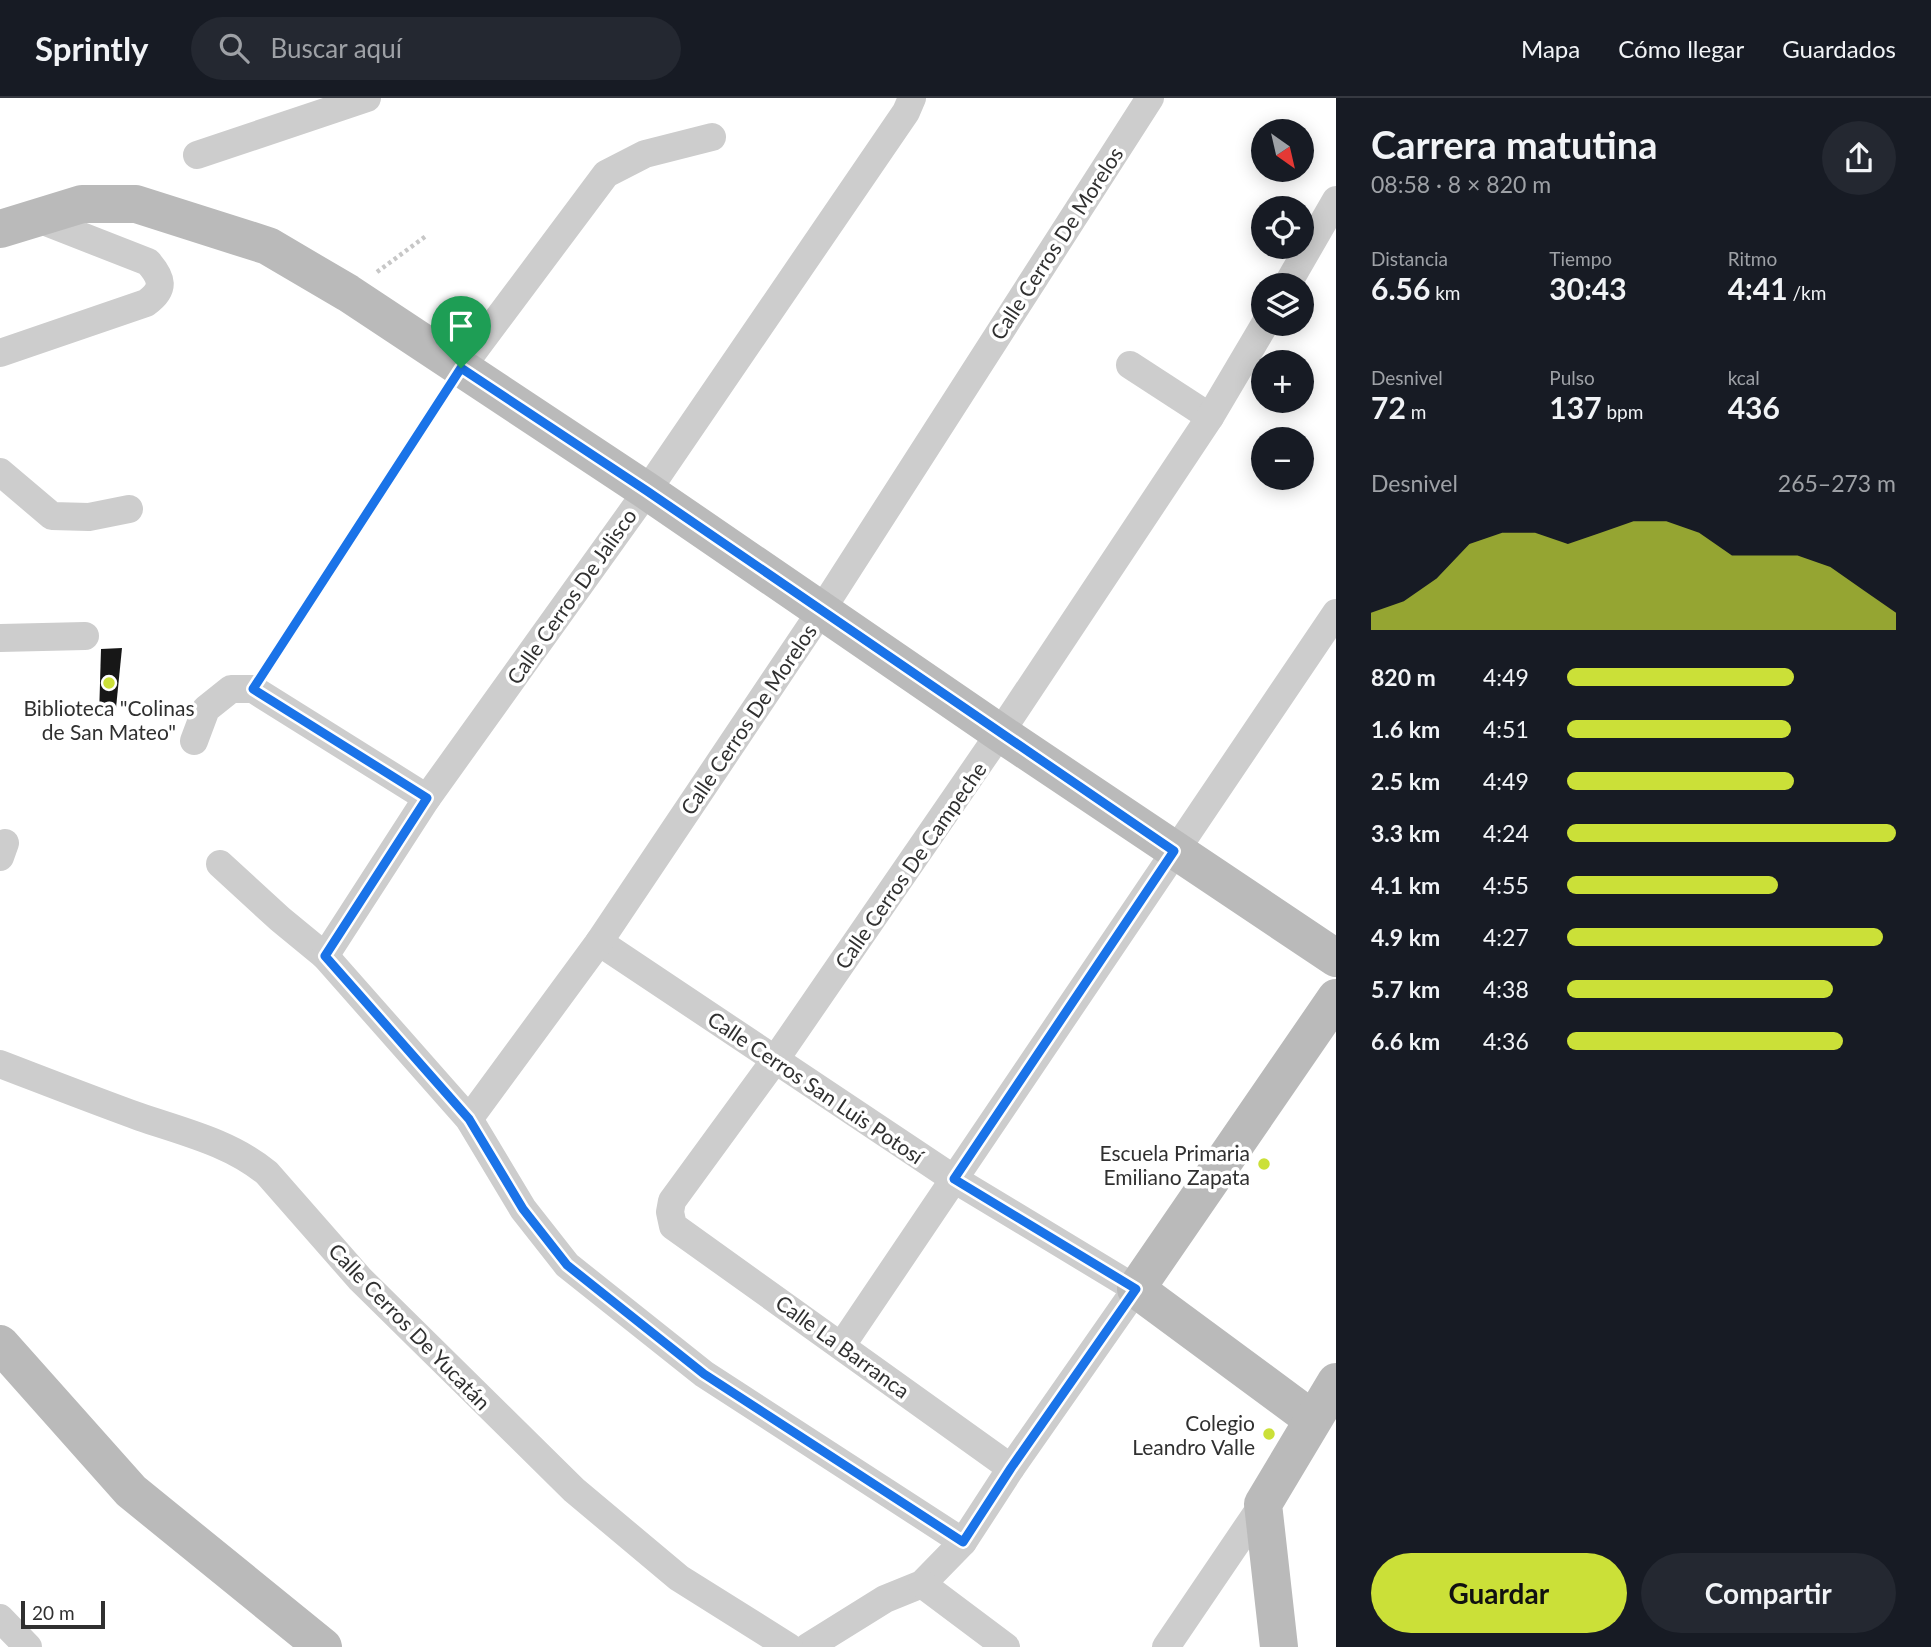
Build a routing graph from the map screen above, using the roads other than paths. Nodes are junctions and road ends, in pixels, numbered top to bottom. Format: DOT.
graph roads {
  1 [pos="367,98"];
  2 [pos="912,98"];
  3 [pos="1150,98"];
  4 [pos="712,137"];
  5 [pos="197,155"];
  6 [pos="1336,200"];
  7 [pos="17,223"];
  8 [pos="1294,273"];
  9 [pos="1258,336"];
  10 [pos="0,354"];
  11 [pos="1130,365"];
  12 [pos="461,368"];
  13 [pos="1210,418"];
  14 [pos="0,472"];
  15 [pos="647,491"];
  16 [pos="129,509"];
  17 [pos="821,611"];
  18 [pos="1336,613"];
  19 [pos="85,636"];
  20 [pos="0,638"];
  21 [pos="1000,733"];
  22 [pos="194,741"];
  23 [pos="427,798"];
  24 [pos="1174,851"];
  25 [pos="220,864"];
  26 [pos="599,942"];
  27 [pos="325,956"];
  28 [pos="1336,958"];
  29 [pos="1336,998"];
  30 [pos="775,1060"];
  31 [pos="0,1064"];
  32 [pos="469,1119"];
  33 [pos="954,1179"];
  34 [pos="673,1226"];
  35 [pos="1136,1289"];
  36 [pos="0,1344"];
  37 [pos="842,1345"];
  38 [pos="1336,1382"];
  39 [pos="1312,1419"];
  40 [pos="1011,1468"];
  41 [pos="1263,1504"];
  42 [pos="963,1542"];
  43 [pos="922,1584"];
  44 [pos="0,1618"];
  45 [pos="28,1647"];
  46 [pos="323,1647"];
  47 [pos="789,1647"];
  48 [pos="808,1647"];
  49 [pos="1006,1647"];
  50 [pos="1166,1647"];
  51 [pos="1279,1647"];
  1 -- 5 [label="street"];
  2 -- 15 [label="street, Calle Cerros De Jalisco"];
  3 -- 17 [label="street, Calle Cerros De Morelos"];
  4 -- 12 [label="street"];
  6 -- 8 [label="street"];
  7 -- 10 [label="street"];
  7 -- 12 [label="street"];
  9 -- 13 [label="street, Calle Cerros De Campeche"];
  11 -- 13 [label="street"];
  12 -- 15 [label="street"];
  13 -- 21 [label="street, Calle Cerros De Campeche"];
  14 -- 16 [label="street"];
  15 -- 17 [label="street"];
  15 -- 23 [label="street, Calle Cerros De Jalisco"];
  17 -- 21 [label="street"];
  17 -- 26 [label="street, Calle Cerros De Morelos"];
  18 -- 24 [label="street"];
  19 -- 20 [label="street"];
  21 -- 24 [label="street"];
  21 -- 30 [label="street, Calle Cerros De Campeche"];
  22 -- 23 [label="street"];
  23 -- 27 [label="street, Calle Cerros De Jalisco"];
  24 -- 28 [label="street"];
  24 -- 33 [label="street"];
  25 -- 27 [label="street"];
  26 -- 30 [label="street, Calle Cerros San Luis Potosí"];
  26 -- 32 [label="street, Calle Cerros De Morelos"];
  27 -- 32 [label="street"];
  29 -- 35 [label="street"];
  30 -- 33 [label="street, Calle Cerros San Luis Potosí"];
  30 -- 34 [label="street, Calle Cerros De Campeche"];
  31 -- 47 [label="street, Calle Cerros De Yucatán"];
  32 -- 42 [label="street"];
  33 -- 35 [label="street, Calle Cerros San Luis Potosí"];
  33 -- 37 [label="street"];
  34 -- 37 [label="street, Calle La Barranca"];
  35 -- 39 [label="street, Calle Cerros San Luis Potosí"];
  35 -- 40 [label="street"];
  36 -- 46 [label="street"];
  37 -- 40 [label="street, Calle La Barranca"];
  38 -- 39 [label="street"];
  39 -- 41 [label="street"];
  40 -- 42 [label="street"];
  41 -- 50 [label="street"];
  41 -- 51 [label="street"];
  42 -- 43 [label="street"];
  43 -- 48 [label="street"];
  43 -- 49 [label="street"];
  44 -- 45 [label="street"];
}
